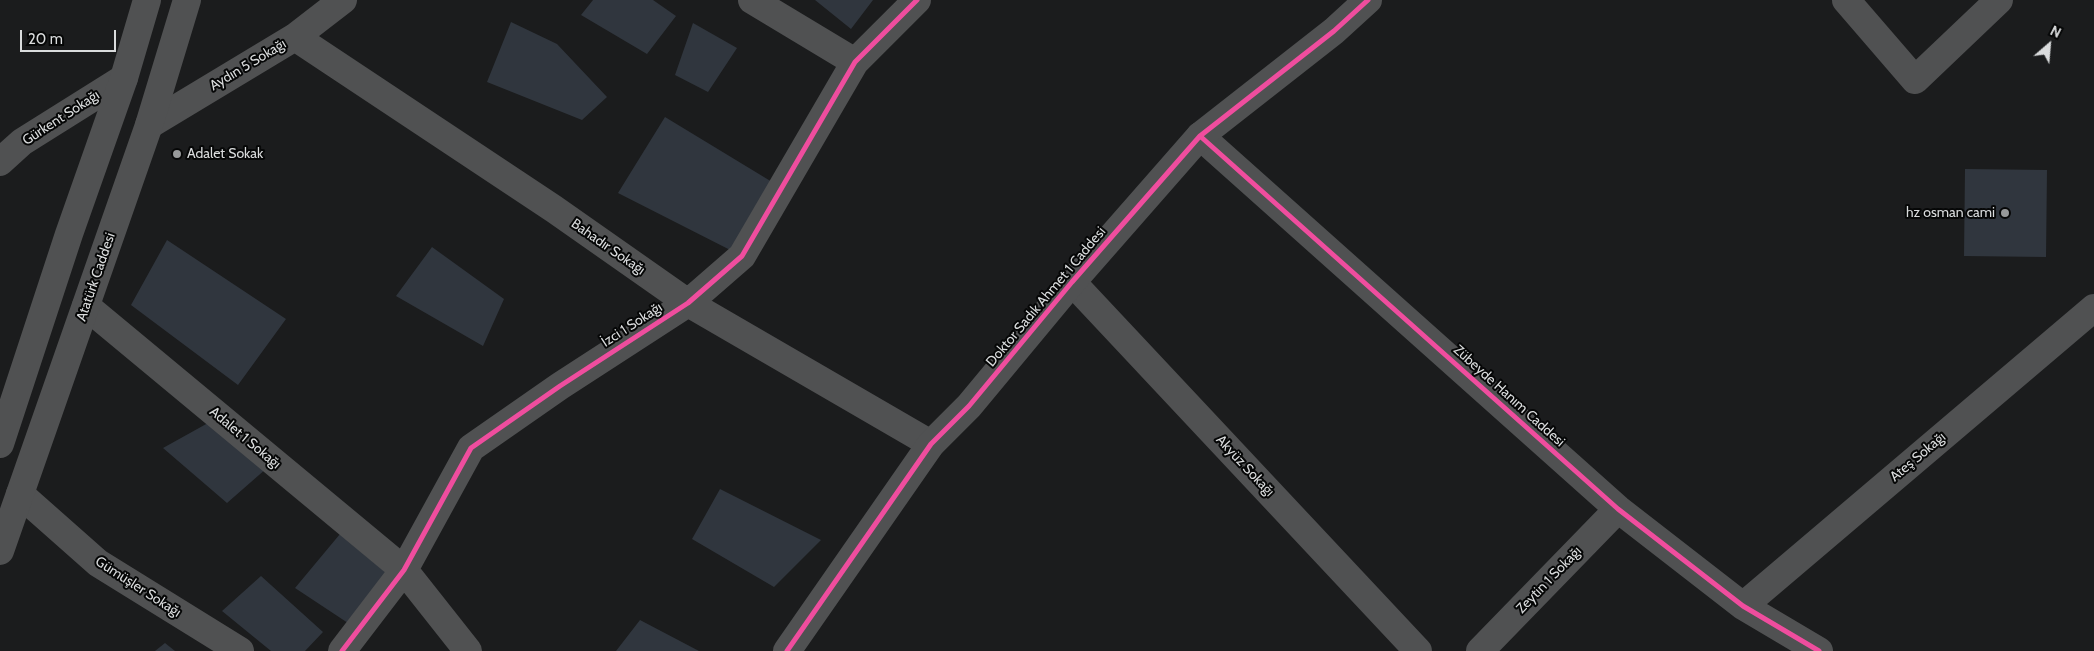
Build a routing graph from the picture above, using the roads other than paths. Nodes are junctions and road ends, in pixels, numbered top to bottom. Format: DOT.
graph roads {
  1 [pos="148,0"];
  2 [pos="187,0"];
  3 [pos="343,0"];
  4 [pos="752,0"];
  5 [pos="917,0"];
  6 [pos="1368,0"];
  7 [pos="1846,0"];
  8 [pos="2000,0"];
  9 [pos="295,37"];
  10 [pos="854,62"];
  11 [pos="124,78"];
  12 [pos="149,125"];
  13 [pos="1200,136"];
  14 [pos="0,162"];
  15 [pos="1072,282"];
  16 [pos="688,302"];
  17 [pos="86,306"];
  18 [pos="2094,308"];
  19 [pos="0,444"];
  20 [pos="930,444"];
  21 [pos="20,494"];
  22 [pos="1618,509"];
  23 [pos="0,551"];
  24 [pos="404,570"];
  25 [pos="1743,606"];
  26 [pos="240,651"];
  27 [pos="342,651"];
  28 [pos="468,651"];
  29 [pos="787,651"];
  30 [pos="1418,651"];
  31 [pos="1480,651"];
  32 [pos="1818,651"];
  1 -- 11 [label="street"];
  2 -- 12 [label="street, Atatürk Caddesi"];
  3 -- 9 [label="street, Aydın 5 Sokağı"];
  4 -- 10 [label="street"];
  5 -- 10 [label="street, İzci 1 Sokağı"];
  6 -- 13 [label="street, Doktor Sadık Ahmet 1 Caddesi"];
  7 -- 8 [label="street"];
  9 -- 12 [label="street, Aydın 5 Sokağı"];
  9 -- 16 [label="street, Bahadır Sokağı"];
  10 -- 16 [label="street, İzci 1 Sokağı"];
  11 -- 14 [label="street, Gürkent Sokağı"];
  11 -- 19 [label="street"];
  12 -- 17 [label="street, Atatürk Caddesi"];
  13 -- 15 [label="street, Doktor Sadık Ahmet 1 Caddesi"];
  13 -- 22 [label="street, Zübeyde Hanım Caddesi"];
  15 -- 20 [label="street, Doktor Sadık Ahmet 1 Caddesi"];
  15 -- 30 [label="street, Akyüz Sokağı"];
  16 -- 20 [label="street, Bahadır Sokağı"];
  16 -- 24 [label="street, İzci 1 Sokağı"];
  17 -- 21 [label="street, Atatürk Caddesi"];
  17 -- 24 [label="street, Adalet 1 Sokağı"];
  18 -- 25 [label="street, Ateş Sokağı"];
  20 -- 29 [label="street, Doktor Sadık Ahmet 1 Caddesi"];
  21 -- 23 [label="street, Atatürk Caddesi"];
  21 -- 26 [label="street, Gümüşler Sokağı"];
  22 -- 25 [label="street, Zübeyde Hanım Caddesi"];
  22 -- 31 [label="street, Zeytin 1 Sokağı"];
  24 -- 27 [label="street, İzci 1 Sokağı"];
  24 -- 28 [label="street, Adalet 1 Sokağı"];
  25 -- 32 [label="street, Zübeyde Hanım Caddesi"];
}
